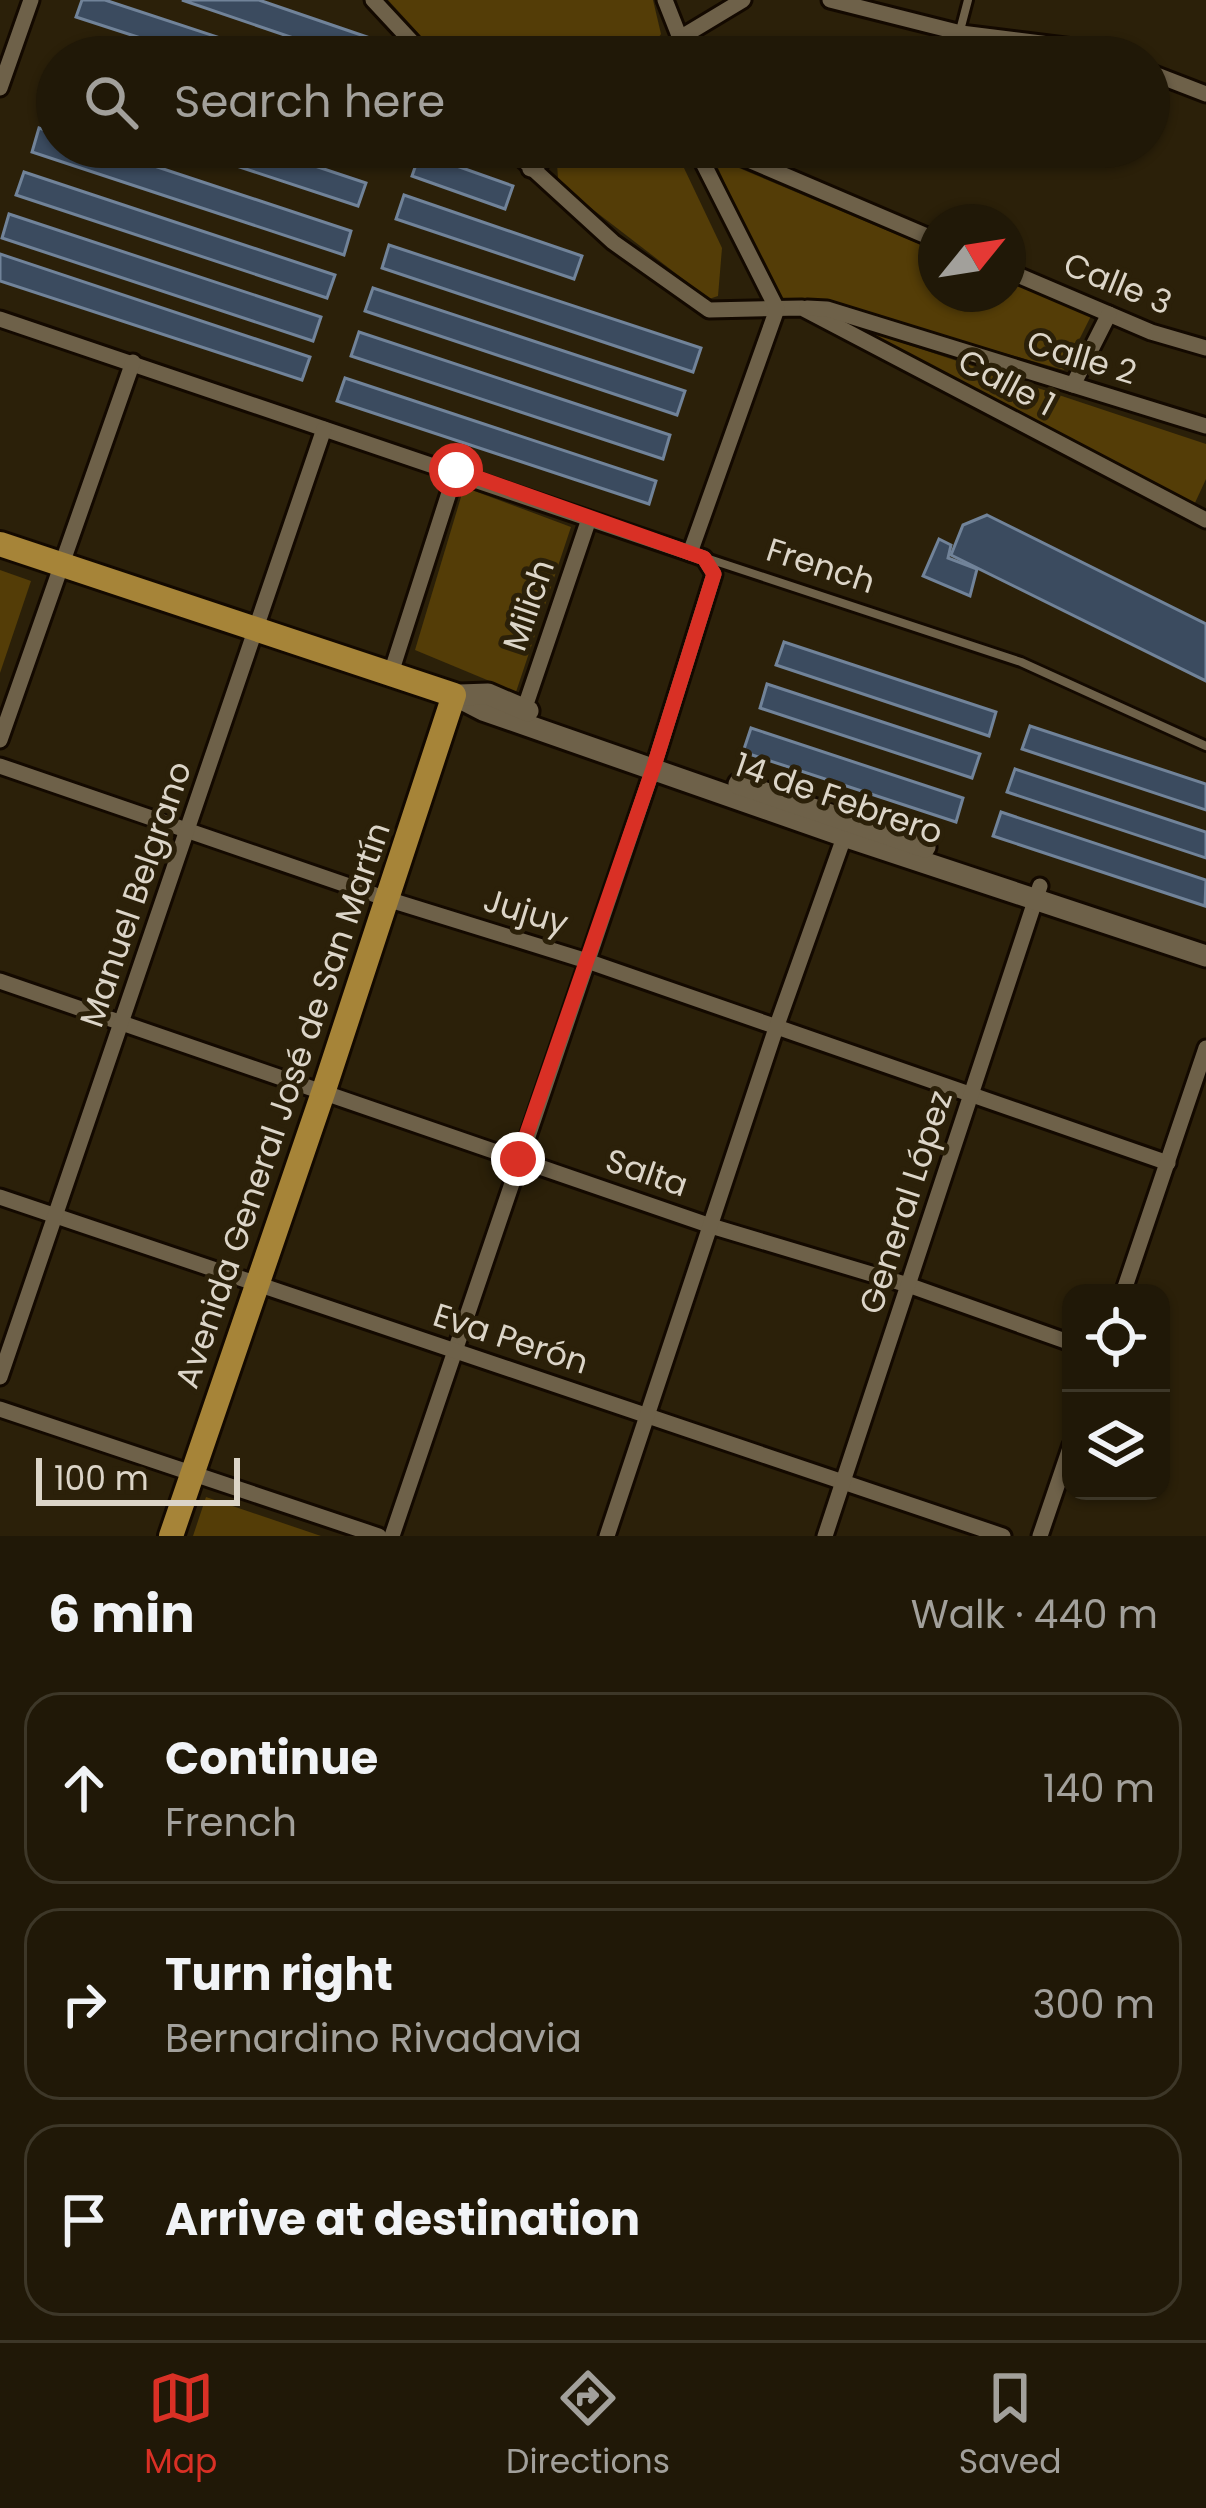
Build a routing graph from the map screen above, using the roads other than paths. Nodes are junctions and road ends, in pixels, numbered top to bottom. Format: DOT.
graph roads {
  1 [pos="31,0"];
  2 [pos="373,0"];
  3 [pos="664,0"];
  4 [pos="743,0"];
  5 [pos="830,0"];
  6 [pos="968,0"];
  7 [pos="961,33"];
  8 [pos="406,36"];
  9 [pos="679,36"];
  10 [pos="683,36"];
  11 [pos="960,36"];
  12 [pos="985,36"];
  13 [pos="1170,79"];
  14 [pos="0,88"];
  15 [pos="1206,90"];
  16 [pos="706,168"];
  17 [pos="767,168"];
  18 [pos="530,169"];
  19 [pos="918,232"];
  20 [pos="1026,279"];
  21 [pos="802,308"];
  22 [pos="777,309"];
  23 [pos="1109,314"];
  24 [pos="0,319"];
  25 [pos="1206,348"];
  26 [pos="133,362"];
  27 [pos="1073,385"];
  28 [pos="1206,426"];
  29 [pos="324,429"];
  30 [pos="456,470"];
  31 [pos="589,519"];
  32 [pos="1206,519"];
  33 [pos="0,544"];
  34 [pos="697,555"];
  35 [pos="62,565"];
  36 [pos="258,629"];
  37 [pos="391,673"];
  38 [pos="454,695"];
  39 [pos="524,710"];
  40 [pos="0,740"];
  41 [pos="1206,746"];
  42 [pos="655,763"];
  43 [pos="0,766"];
  44 [pos="189,828"];
  45 [pos="847,829"];
  46 [pos="1038,892"];
  47 [pos="387,899"];
  48 [pos="1206,943"];
  49 [pos="1206,956"];
  50 [pos="587,961"];
  51 [pos="0,981"];
  52 [pos="123,1024"];
  53 [pos="776,1028"];
  54 [pos="1206,1048"];
  55 [pos="324,1090"];
  56 [pos="972,1093"];
  57 [pos="518,1159"];
  58 [pos="1168,1163"];
  59 [pos="0,1197"];
  60 [pos="57,1217"];
  61 [pos="711,1226"];
  62 [pos="258,1284"];
  63 [pos="1126,1284"];
  64 [pos="908,1285"];
  65 [pos="1062,1340"];
  66 [pos="454,1352"];
  67 [pos="0,1377"];
  68 [pos="0,1409"];
  69 [pos="647,1414"];
  70 [pos="1062,1471"];
  71 [pos="191,1473"];
  72 [pos="844,1483"];
  73 [pos="171,1536"];
  74 [pos="379,1536"];
  75 [pos="392,1536"];
  76 [pos="607,1536"];
  77 [pos="826,1536"];
  78 [pos="1003,1536"];
  79 [pos="1040,1536"];
  1 -- 14 [label="street"];
  2 -- 8 [label="street"];
  3 -- 9 [label="street"];
  4 -- 10 [label="street"];
  5 -- 7 [label="street"];
  6 -- 7 [label="lane"];
  7 -- 11 [label="lane"];
  7 -- 12 [label="street"];
  13 -- 15 [label="street"];
  16 -- 22 [label="street"];
  17 -- 19 [label="street"];
  18 -- 22 [label="street"];
  20 -- 23 [label="street, Calle 3"];
  21 -- 22 [label="street"];
  21 -- 27 [label="street, Calle 2"];
  21 -- 32 [label="street, Calle 1"];
  22 -- 34 [label="street"];
  23 -- 25 [label="street, Calle 3"];
  23 -- 27 [label="street"];
  24 -- 26 [label="street, French"];
  26 -- 29 [label="street, French"];
  26 -- 35 [label="street"];
  27 -- 28 [label="street, Calle 2"];
  29 -- 30 [label="street, French"];
  29 -- 36 [label="street, Manuel Belgrano"];
  30 -- 31 [label="street, French"];
  30 -- 37 [label="street"];
  31 -- 34 [label="street, French"];
  31 -- 39 [label="street, Milich"];
  33 -- 35 [label="main road, 14 de Febrero"];
  34 -- 41 [label="lane, French"];
  34 -- 42 [label="street"];
  35 -- 36 [label="main road, 14 de Febrero"];
  35 -- 40 [label="street"];
  36 -- 37 [label="main road, 14 de Febrero"];
  36 -- 44 [label="street, Manuel Belgrano"];
  37 -- 38 [label="main road, 14 de Febrero"];
  38 -- 39 [label="main road, 14 de Febrero"];
  38 -- 42 [label="main road, 14 de Febrero"];
  38 -- 47 [label="main road, Avenida General José de San Martín"];
  39 -- 42 [label="main road, 14 de Febrero"];
  42 -- 45 [label="main road, 14 de Febrero"];
  42 -- 50 [label="street"];
  43 -- 44 [label="street, Jujuy"];
  44 -- 47 [label="street, Jujuy"];
  44 -- 52 [label="street, Manuel Belgrano"];
  45 -- 46 [label="main road, 14 de Febrero"];
  45 -- 53 [label="street"];
  46 -- 48 [label="main road, 14 de Febrero"];
  46 -- 49 [label="main road, 14 de Febrero"];
  46 -- 56 [label="street, General López"];
  47 -- 50 [label="street, Jujuy"];
  47 -- 55 [label="main road, Avenida General José de San Martín"];
  50 -- 53 [label="street, Jujuy"];
  50 -- 57 [label="street"];
  51 -- 52 [label="street, Salta"];
  52 -- 55 [label="street, Salta"];
  52 -- 60 [label="street, Manuel Belgrano"];
  53 -- 56 [label="street, Jujuy"];
  53 -- 61 [label="street"];
  54 -- 58 [label="street"];
  55 -- 57 [label="street, Salta"];
  55 -- 62 [label="main road, Avenida General José de San Martín"];
  56 -- 58 [label="street, Jujuy"];
  56 -- 64 [label="street, General López"];
  57 -- 61 [label="street, Salta"];
  57 -- 66 [label="street"];
  58 -- 63 [label="street"];
  59 -- 60 [label="street, Eva Perón"];
  60 -- 62 [label="street, Eva Perón"];
  60 -- 67 [label="street, Manuel Belgrano"];
  61 -- 64 [label="street, Salta"];
  61 -- 69 [label="street"];
  62 -- 66 [label="street, Eva Perón"];
  62 -- 71 [label="main road, Avenida General José de San Martín"];
  64 -- 65 [label="street, Salta"];
  64 -- 72 [label="street, General López"];
  66 -- 69 [label="street, Eva Perón"];
  66 -- 75 [label="street"];
  68 -- 71 [label="street"];
  69 -- 72 [label="street, Eva Perón"];
  69 -- 76 [label="street"];
  70 -- 79 [label="street"];
  71 -- 73 [label="main road, Avenida General José de San Martín"];
  71 -- 74 [label="street"];
  72 -- 77 [label="street, General López"];
  72 -- 78 [label="street, Eva Perón"];
}
